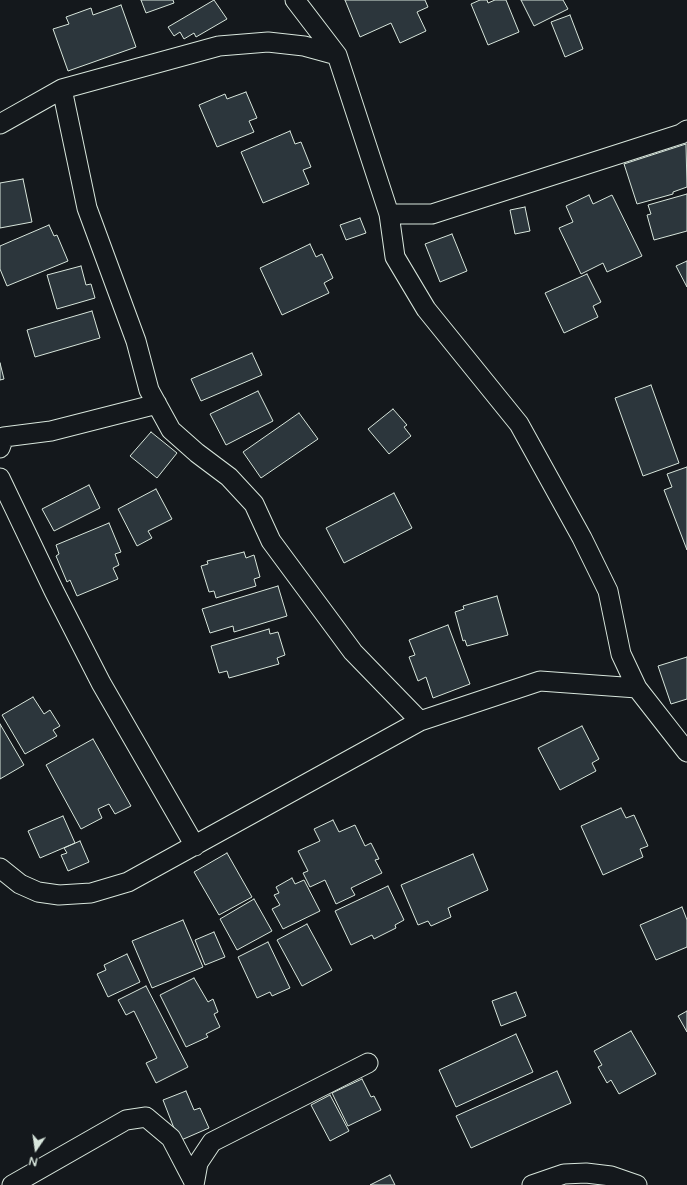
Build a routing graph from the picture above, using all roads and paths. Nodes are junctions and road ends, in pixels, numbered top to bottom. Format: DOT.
graph roads {
  1 [pos="295,0"];
  2 [pos="337,55"];
  3 [pos="62,89"];
  4 [pos="0,124"];
  5 [pos="687,130"];
  6 [pos="389,214"];
  7 [pos="157,404"];
  8 [pos="0,448"];
  9 [pos="0,478"];
  10 [pos="637,688"];
  11 [pos="420,721"];
  12 [pos="687,752"];
  13 [pos="195,846"];
  14 [pos="0,868"];
  15 [pos="368,1063"];
  16 [pos="194,1183"];
  17 [pos="12,1185"];
  18 [pos="532,1185"];
  19 [pos="637,1185"];
  1 -- 2 [label="street"];
  2 -- 3 [label="street"];
  2 -- 6 [label="street"];
  3 -- 4 [label="street"];
  3 -- 7 [label="street"];
  5 -- 6 [label="street"];
  6 -- 10 [label="street"];
  7 -- 8 [label="street"];
  7 -- 11 [label="street"];
  9 -- 13 [label="street"];
  10 -- 11 [label="street"];
  10 -- 12 [label="street"];
  11 -- 13 [label="street"];
  13 -- 14 [label="street"];
  15 -- 16 [label="street"];
  16 -- 17 [label="street"];
  18 -- 19 [label="street"];
}
